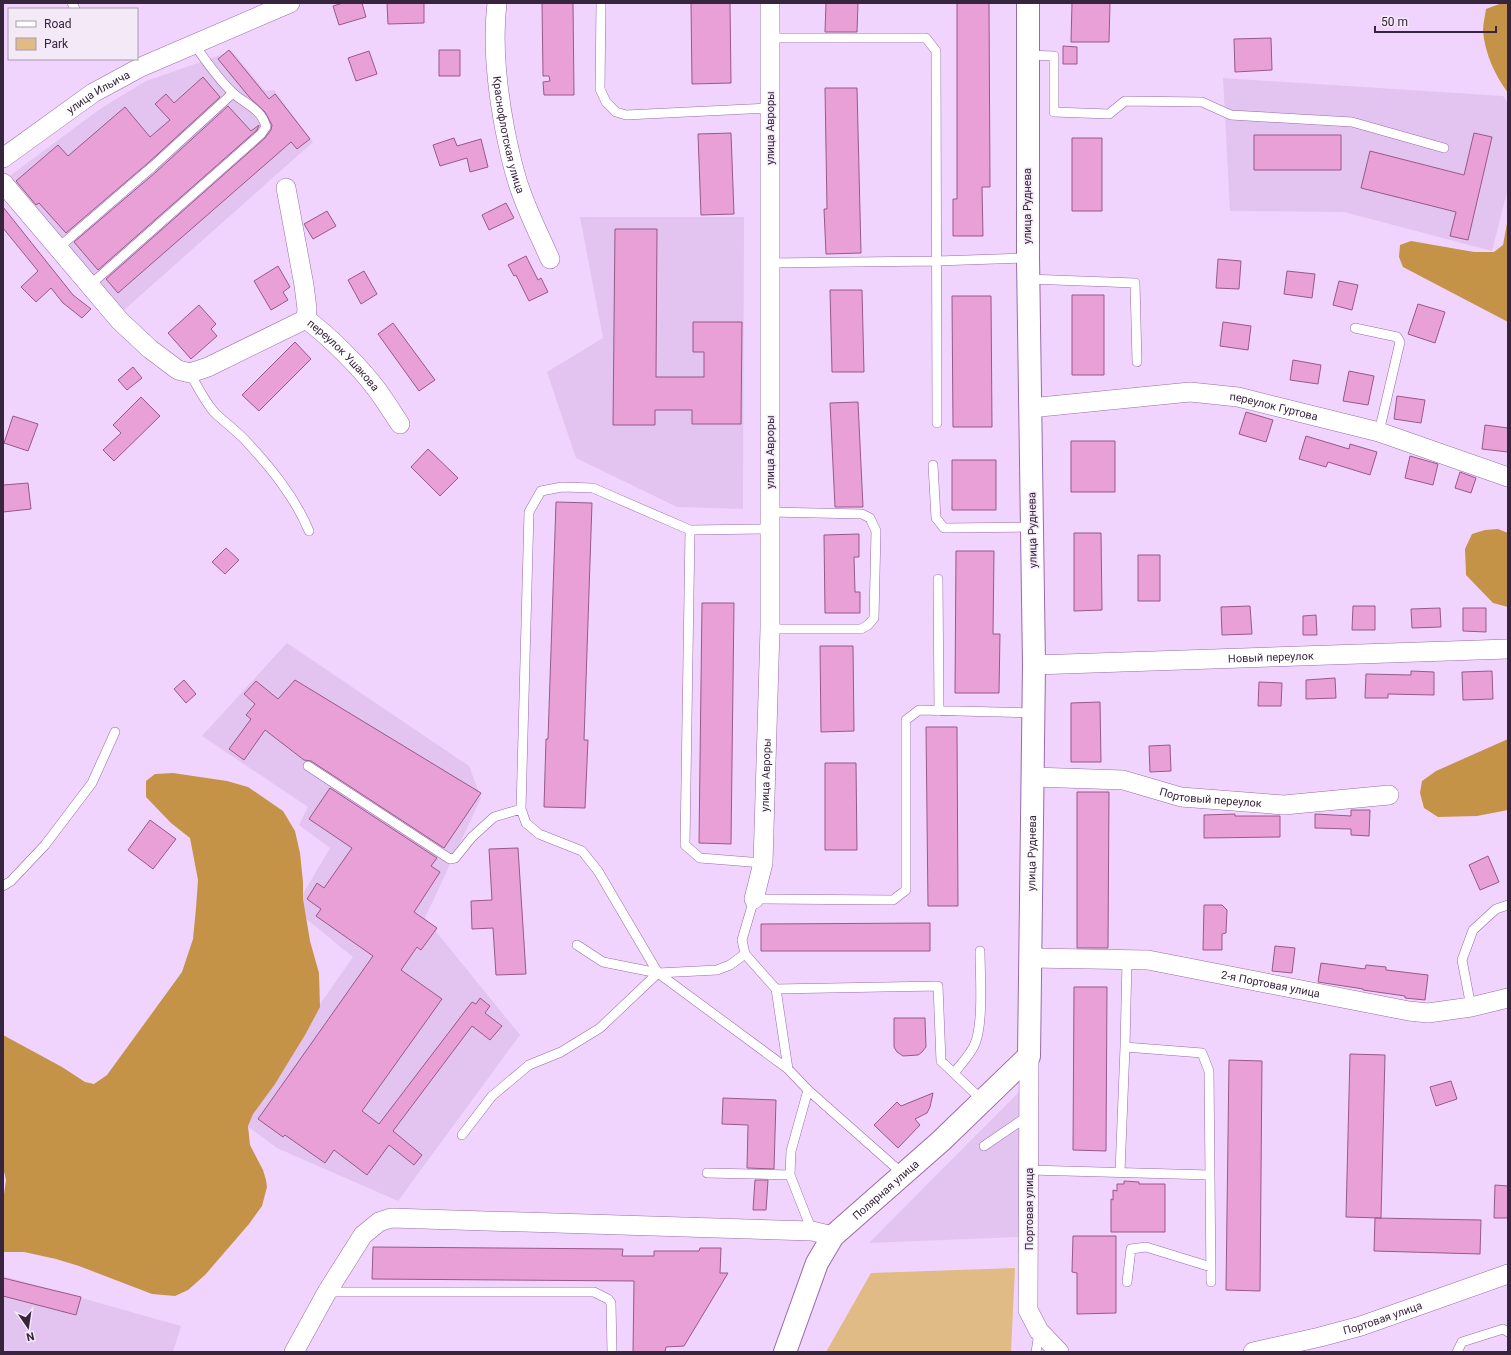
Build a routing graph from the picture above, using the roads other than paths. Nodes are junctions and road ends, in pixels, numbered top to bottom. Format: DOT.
graph roads {
  1 [pos="290,3"];
  2 [pos="497,3"];
  3 [pos="601,3"];
  4 [pos="770,3"];
  5 [pos="1028,3"];
  6 [pos="771,38"];
  7 [pos="194,44"];
  8 [pos="1027,55"];
  9 [pos="138,63"];
  10 [pos="234,93"];
  11 [pos="770,108"];
  12 [pos="1444,148"];
  13 [pos="3,158"];
  14 [pos="3,183"];
  15 [pos="286,188"];
  16 [pos="58,248"];
  17 [pos="550,259"];
  18 [pos="937,262"];
  19 [pos="770,263"];
  20 [pos="1028,269"];
  21 [pos="90,285"];
  22 [pos="306,319"];
  23 [pos="1355,328"];
  24 [pos="1136,362"];
  25 [pos="190,373"];
  26 [pos="1030,408"];
  27 [pos="937,423"];
  28 [pos="400,424"];
  29 [pos="1378,432"];
  30 [pos="933,465"];
  31 [pos="1508,477"];
  32 [pos="770,521"];
  33 [pos="1032,526"];
  34 [pos="690,530"];
  35 [pos="309,531"];
  36 [pos="938,579"];
  37 [pos="770,629"];
  38 [pos="1508,649"];
  39 [pos="1034,665"];
  40 [pos="940,711"];
  41 [pos="1033,713"];
  42 [pos="115,732"];
  43 [pos="308,766"];
  44 [pos="1032,777"];
  45 [pos="1389,795"];
  46 [pos="521,809"];
  47 [pos="763,863"];
  48 [pos="3,886"];
  49 [pos="754,899"];
  50 [pos="1508,905"];
  51 [pos="577,945"];
  52 [pos="980,951"];
  53 [pos="745,954"];
  54 [pos="1031,958"];
  55 [pos="1126,960"];
  56 [pos="658,973"];
  57 [pos="776,989"];
  58 [pos="1508,998"];
  59 [pos="1471,1007"];
  60 [pos="1125,1047"];
  61 [pos="1029,1056"];
  62 [pos="788,1069"];
  63 [pos="954,1073"];
  64 [pos="808,1090"];
  65 [pos="982,1100"];
  66 [pos="1029,1115"];
  67 [pos="462,1134"];
  68 [pos="984,1146"];
  69 [pos="1029,1170"];
  70 [pos="1120,1172"];
  71 [pos="707,1174"];
  72 [pos="903,1174"];
  73 [pos="1210,1174"];
  74 [pos="790,1175"];
  75 [pos="812,1231"];
  76 [pos="834,1236"];
  77 [pos="1211,1267"];
  78 [pos="1508,1274"];
  79 [pos="1127,1282"];
  80 [pos="1211,1282"];
  81 [pos="327,1292"];
  82 [pos="1039,1331"];
  83 [pos="1508,1332"];
  84 [pos="294,1352"];
  85 [pos="612,1352"];
  86 [pos="785,1352"];
  87 [pos="1036,1352"];
  88 [pos="1059,1352"];
  89 [pos="1253,1352"];
  90 [pos="1457,1352"];
  1 -- 7 [label="street, улица Ильича"];
  2 -- 17 [label="street, Краснофлотская улица"];
  3 -- 11 [label="lane"];
  4 -- 6 [label="street, улица Авроры"];
  5 -- 8 [label="main road, улица Руднева"];
  6 -- 11 [label="street, улица Авроры"];
  6 -- 18 [label="lane"];
  7 -- 9 [label="street, улица Ильича"];
  7 -- 10 [label="lane"];
  8 -- 12 [label="lane"];
  8 -- 20 [label="main road, улица Руднева"];
  9 -- 13 [label="street, улица Ильича"];
  10 -- 16 [label="lane"];
  10 -- 21 [label="lane"];
  11 -- 19 [label="street, улица Авроры"];
  14 -- 16 [label="street"];
  15 -- 22 [label="street, переулок Ушакова"];
  16 -- 21 [label="street"];
  18 -- 19 [label="lane"];
  18 -- 20 [label="lane"];
  18 -- 27 [label="lane"];
  19 -- 32 [label="street, улица Авроры"];
  20 -- 24 [label="lane"];
  20 -- 26 [label="main road, улица Руднева"];
  21 -- 25 [label="street"];
  22 -- 25 [label="street"];
  22 -- 28 [label="street, переулок Ушакова"];
  23 -- 29 [label="lane"];
  25 -- 35 [label="lane"];
  26 -- 29 [label="street, переулок Гуртова"];
  26 -- 33 [label="main road, улица Руднева"];
  29 -- 31 [label="street, переулок Гуртова"];
  30 -- 33 [label="lane"];
  32 -- 34 [label="lane"];
  32 -- 37 [label="street, улица Авроры"];
  32 -- 37 [label="lane"];
  33 -- 39 [label="main road, улица Руднева"];
  34 -- 46 [label="lane"];
  34 -- 47 [label="lane"];
  36 -- 40 [label="lane"];
  37 -- 47 [label="street, улица Авроры"];
  38 -- 39 [label="street, Новый переулок"];
  39 -- 41 [label="main road, улица Руднева"];
  40 -- 41 [label="lane"];
  40 -- 49 [label="lane"];
  41 -- 44 [label="main road, улица Руднева"];
  42 -- 48 [label="lane"];
  43 -- 46 [label="lane"];
  44 -- 45 [label="street, Портовый переулок"];
  44 -- 54 [label="main road, улица Руднева"];
  46 -- 56 [label="lane"];
  47 -- 49 [label="street, улица Авроры"];
  49 -- 53 [label="lane"];
  50 -- 59 [label="lane"];
  51 -- 56 [label="lane"];
  52 -- 63 [label="lane"];
  53 -- 56 [label="lane"];
  53 -- 57 [label="lane"];
  54 -- 55 [label="street, 2-я Портовая улица"];
  54 -- 61 [label="main road, улица Руднева"];
  55 -- 59 [label="street, 2-я Портовая улица"];
  55 -- 60 [label="lane"];
  56 -- 62 [label="lane"];
  56 -- 67 [label="lane"];
  57 -- 62 [label="lane"];
  57 -- 63 [label="lane"];
  58 -- 59 [label="street, 2-я Портовая улица"];
  60 -- 70 [label="lane"];
  60 -- 73 [label="lane"];
  61 -- 65 [label="main road, Полярная улица"];
  61 -- 66 [label="street, Портовая улица"];
  62 -- 64 [label="lane"];
  63 -- 65 [label="lane"];
  64 -- 72 [label="lane"];
  64 -- 74 [label="lane"];
  65 -- 72 [label="main road, Полярная улица"];
  66 -- 68 [label="lane"];
  66 -- 69 [label="street, Портовая улица"];
  69 -- 70 [label="lane"];
  69 -- 82 [label="street, Портовая улица"];
  70 -- 73 [label="lane"];
  71 -- 74 [label="lane"];
  72 -- 76 [label="main road, Полярная улица"];
  73 -- 77 [label="lane"];
  74 -- 75 [label="lane"];
  75 -- 76 [label="street"];
  75 -- 81 [label="street"];
  76 -- 86 [label="main road, Полярная улица"];
  77 -- 79 [label="lane"];
  77 -- 80 [label="lane"];
  78 -- 89 [label="street, Портовая улица"];
  81 -- 84 [label="street"];
  81 -- 85 [label="lane"];
  82 -- 87 [label="lane"];
  82 -- 88 [label="street, Портовая улица"];
  83 -- 90 [label="lane"];
}
